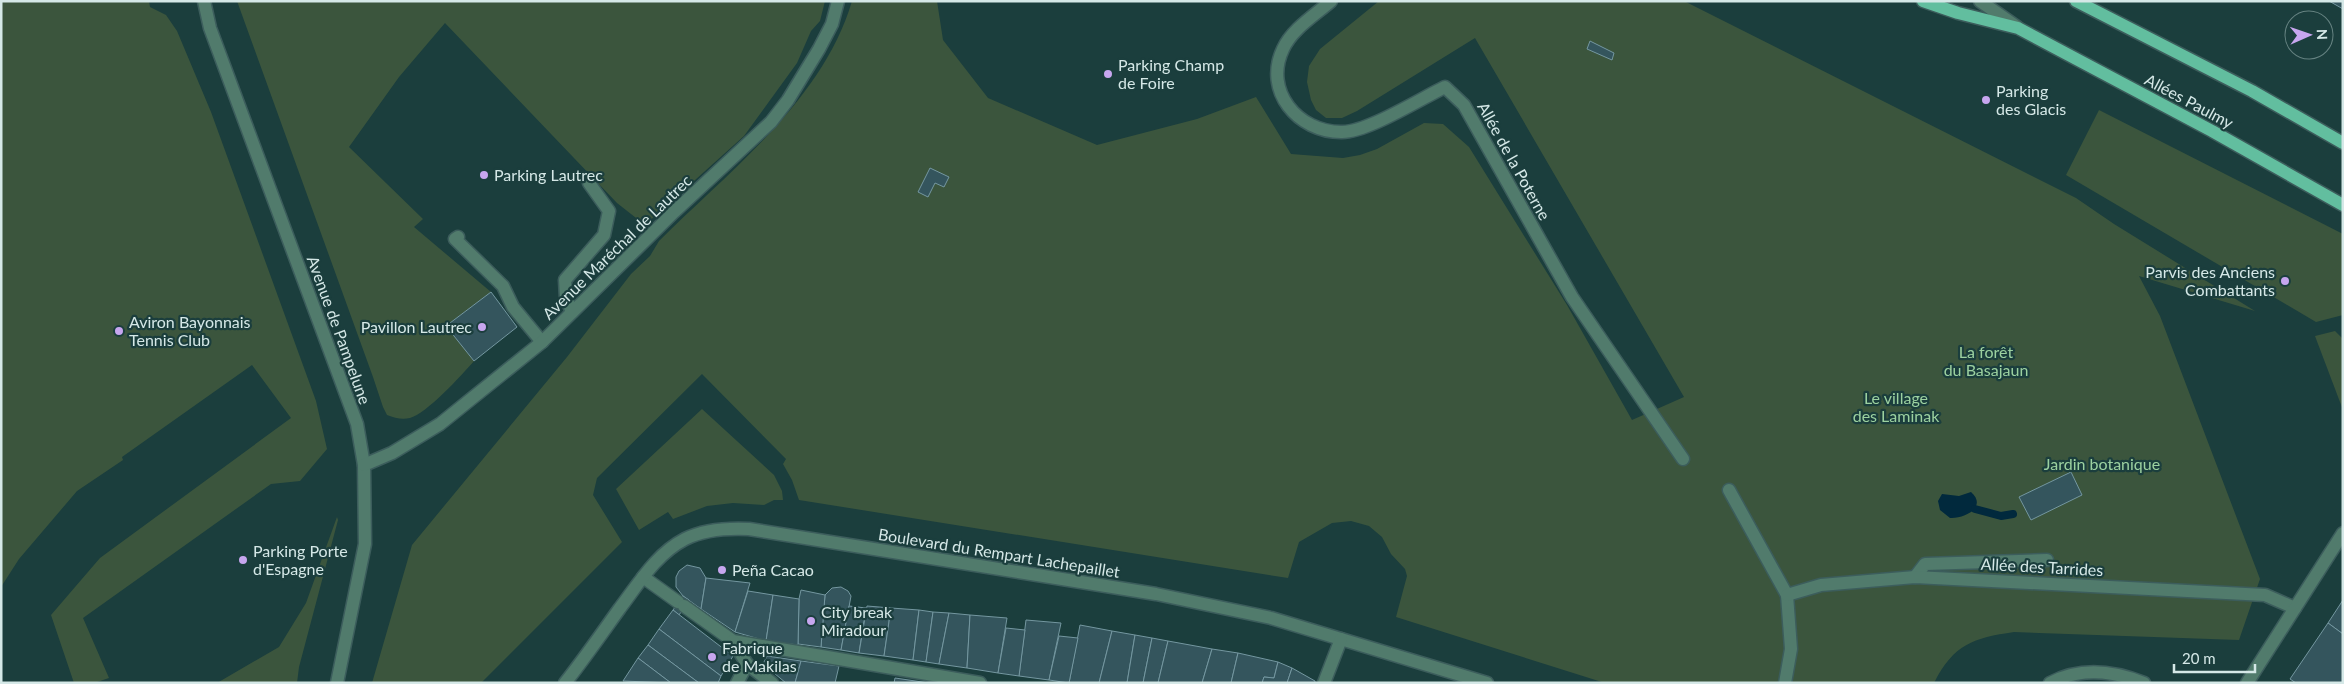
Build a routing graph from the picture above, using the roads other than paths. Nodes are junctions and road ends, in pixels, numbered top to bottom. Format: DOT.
graph roads {
  1 [pos="204,1"];
  2 [pos="838,1"];
  3 [pos="1331,1"];
  4 [pos="1923,1"];
  5 [pos="1980,1"];
  6 [pos="2076,1"];
  7 [pos="2018,28"];
  8 [pos="2343,144"];
  9 [pos="589,183"];
  10 [pos="2343,205"];
  11 [pos="458,237"];
  12 [pos="572,312"];
  13 [pos="542,342"];
  14 [pos="1683,459"];
  15 [pos="364,466"];
  16 [pos="1728,490"];
  17 [pos="2343,533"];
  18 [pos="2047,560"];
  19 [pos="1915,576"];
  20 [pos="643,577"];
  21 [pos="1787,595"];
  22 [pos="2295,608"];
  23 [pos="1342,639"];
  24 [pos="733,641"];
  25 [pos="747,664"];
  26 [pos="337,683"];
  27 [pos="565,683"];
  28 [pos="737,683"];
  29 [pos="772,683"];
  30 [pos="980,683"];
  31 [pos="1324,683"];
  32 [pos="1487,683"];
  33 [pos="1785,683"];
  34 [pos="2050,683"];
  35 [pos="2144,683"];
  36 [pos="2247,683"];
  1 -- 15 [label="street, Avenue de Pampelune"];
  2 -- 12 [label="street, Avenue Maréchal de Lautrec"];
  3 -- 14 [label="street, Allée de la Poterne"];
  4 -- 7 [label="main road, Allées Paulmy"];
  5 -- 7 [label="street, Allées Paulmy"];
  6 -- 8 [label="main road"];
  7 -- 10 [label="main road, Allées Paulmy"];
  9 -- 12 [label="street"];
  11 -- 13 [label="street"];
  12 -- 13 [label="street, Avenue Maréchal de Lautrec"];
  13 -- 15 [label="street, Avenue Maréchal de Lautrec"];
  15 -- 26 [label="street, Avenue de Pampelune"];
  16 -- 21 [label="street"];
  17 -- 22 [label="street"];
  18 -- 19 [label="street"];
  19 -- 21 [label="street, Allée des Tarrides"];
  19 -- 22 [label="street, Allée des Tarrides"];
  20 -- 23 [label="street, Boulevard du Rempart Lachepaillet"];
  20 -- 24 [label="street"];
  20 -- 27 [label="street, Boulevard du Rempart Lachepaillet"];
  21 -- 33 [label="street"];
  22 -- 36 [label="street"];
  23 -- 31 [label="street"];
  23 -- 32 [label="street, Boulevard du Rempart Lachepaillet"];
  24 -- 25 [label="street"];
  24 -- 30 [label="street"];
  25 -- 28 [label="street"];
  25 -- 29 [label="street"];
  34 -- 35 [label="street"];
}
